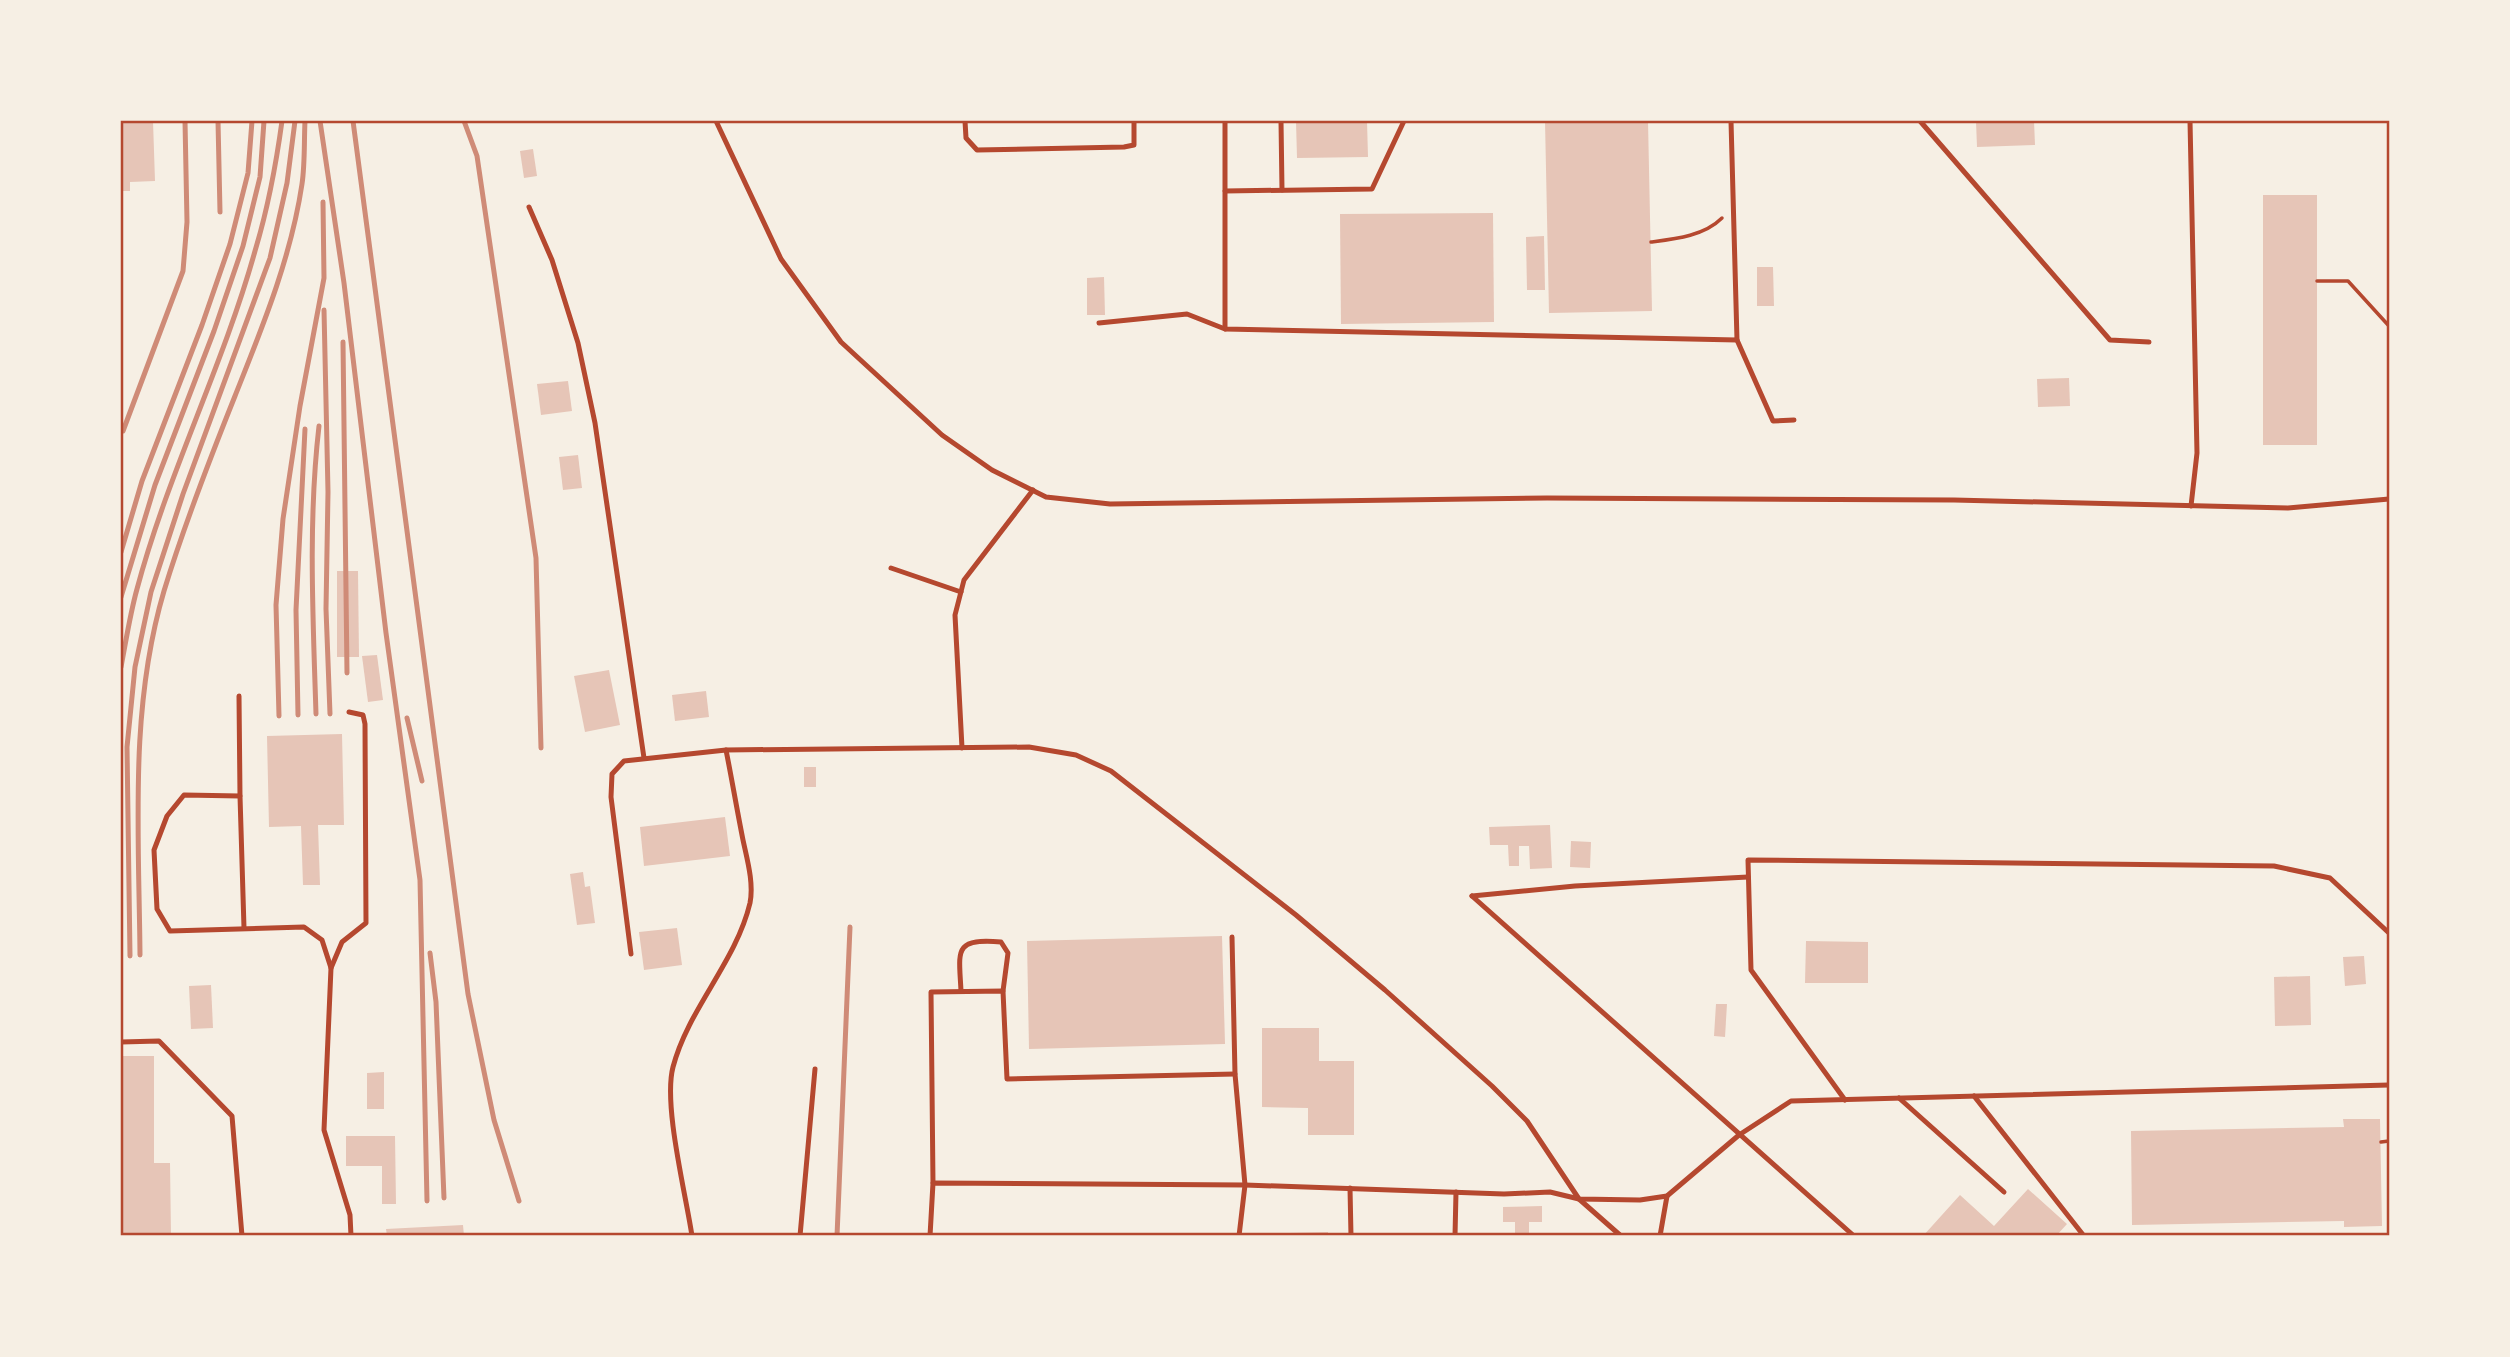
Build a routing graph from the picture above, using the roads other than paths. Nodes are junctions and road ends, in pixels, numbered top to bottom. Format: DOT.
graph roads {
  1 [pos="716,121"];
  2 [pos="965,121"];
  3 [pos="1134,121"];
  4 [pos="1225,121"];
  5 [pos="1281,121"];
  6 [pos="1404,121"];
  7 [pos="1731,121"];
  8 [pos="1920,121"];
  9 [pos="2190,121"];
  10 [pos="1282,190"];
  11 [pos="1225,191"];
  12 [pos="528,207"];
  13 [pos="1099,323"];
  14 [pos="1225,329"];
  15 [pos="1737,340"];
  16 [pos="2149,342"];
  17 [pos="1794,420"];
  18 [pos="1033,491"];
  19 [pos="2389,499"];
  20 [pos="2191,506"];
  21 [pos="891,568"];
  22 [pos="961,592"];
  23 [pos="239,696"];
  24 [pos="349,712"];
  25 [pos="961,748"];
  26 [pos="726,750"];
  27 [pos="644,758"];
  28 [pos="240,796"];
  29 [pos="1748,877"];
  30 [pos="244,928"];
  31 [pos="2389,933"];
  32 [pos="1232,937"];
  33 [pos="631,954"];
  34 [pos="331,968"];
  35 [pos="1003,990"];
  36 [pos="961,991"];
  37 [pos="121,1042"];
  38 [pos="815,1069"];
  39 [pos="1235,1074"];
  40 [pos="2389,1085"];
  41 [pos="1974,1096"];
  42 [pos="1899,1098"];
  43 [pos="1845,1100"];
  44 [pos="1739,1135"];
  45 [pos="933,1183"];
  46 [pos="1245,1185"];
  47 [pos="1350,1188"];
  48 [pos="1456,1192"];
  49 [pos="2004,1192"];
  50 [pos="1667,1196"];
  51 [pos="1579,1199"];
  52 [pos="242,1236"];
  53 [pos="351,1236"];
  54 [pos="692,1236"];
  55 [pos="800,1236"];
  56 [pos="930,1236"];
  57 [pos="1239,1236"];
  58 [pos="1351,1236"];
  59 [pos="1455,1236"];
  60 [pos="1621,1236"];
  61 [pos="1660,1236"];
  62 [pos="1854,1236"];
  63 [pos="2084,1236"];
  1 -- 18 [label="lane"];
  2 -- 3 [label="lane"];
  4 -- 11 [label="lane"];
  5 -- 10 [label="lane"];
  6 -- 10 [label="lane"];
  7 -- 15 [label="lane"];
  8 -- 16 [label="lane"];
  9 -- 20 [label="lane"];
  10 -- 11 [label="lane"];
  11 -- 14 [label="lane"];
  12 -- 27 [label="lane"];
  13 -- 14 [label="lane"];
  14 -- 15 [label="lane"];
  15 -- 17 [label="lane"];
  18 -- 20 [label="lane"];
  18 -- 22 [label="lane"];
  19 -- 20 [label="lane"];
  21 -- 22 [label="lane"];
  22 -- 25 [label="lane"];
  23 -- 28 [label="lane"];
  24 -- 34 [label="lane"];
  25 -- 26 [label="lane"];
  25 -- 51 [label="lane"];
  26 -- 27 [label="lane"];
  26 -- 54 [label="lane"];
  27 -- 33 [label="lane"];
  28 -- 30 [label="lane"];
  28 -- 30 [label="lane"];
  29 -- 31 [label="lane"];
  29 -- 43 [label="lane"];
  29 -- 44 [label="lane"];
  30 -- 34 [label="lane"];
  32 -- 39 [label="lane"];
  34 -- 53 [label="lane"];
  35 -- 36 [label="lane"];
  35 -- 36 [label="lane"];
  35 -- 39 [label="lane"];
  36 -- 45 [label="lane"];
  37 -- 52 [label="lane"];
  38 -- 55 [label="lane"];
  39 -- 46 [label="lane"];
  40 -- 41 [label="lane"];
  41 -- 42 [label="lane"];
  41 -- 63 [label="lane"];
  42 -- 43 [label="lane"];
  42 -- 49 [label="lane"];
  43 -- 44 [label="lane"];
  44 -- 50 [label="lane"];
  44 -- 62 [label="lane"];
  45 -- 46 [label="lane"];
  45 -- 56 [label="lane"];
  46 -- 47 [label="lane"];
  46 -- 57 [label="lane"];
  47 -- 48 [label="lane"];
  47 -- 58 [label="lane"];
  48 -- 51 [label="lane"];
  48 -- 59 [label="lane"];
  50 -- 51 [label="lane"];
  50 -- 61 [label="lane"];
  51 -- 60 [label="lane"];
}
